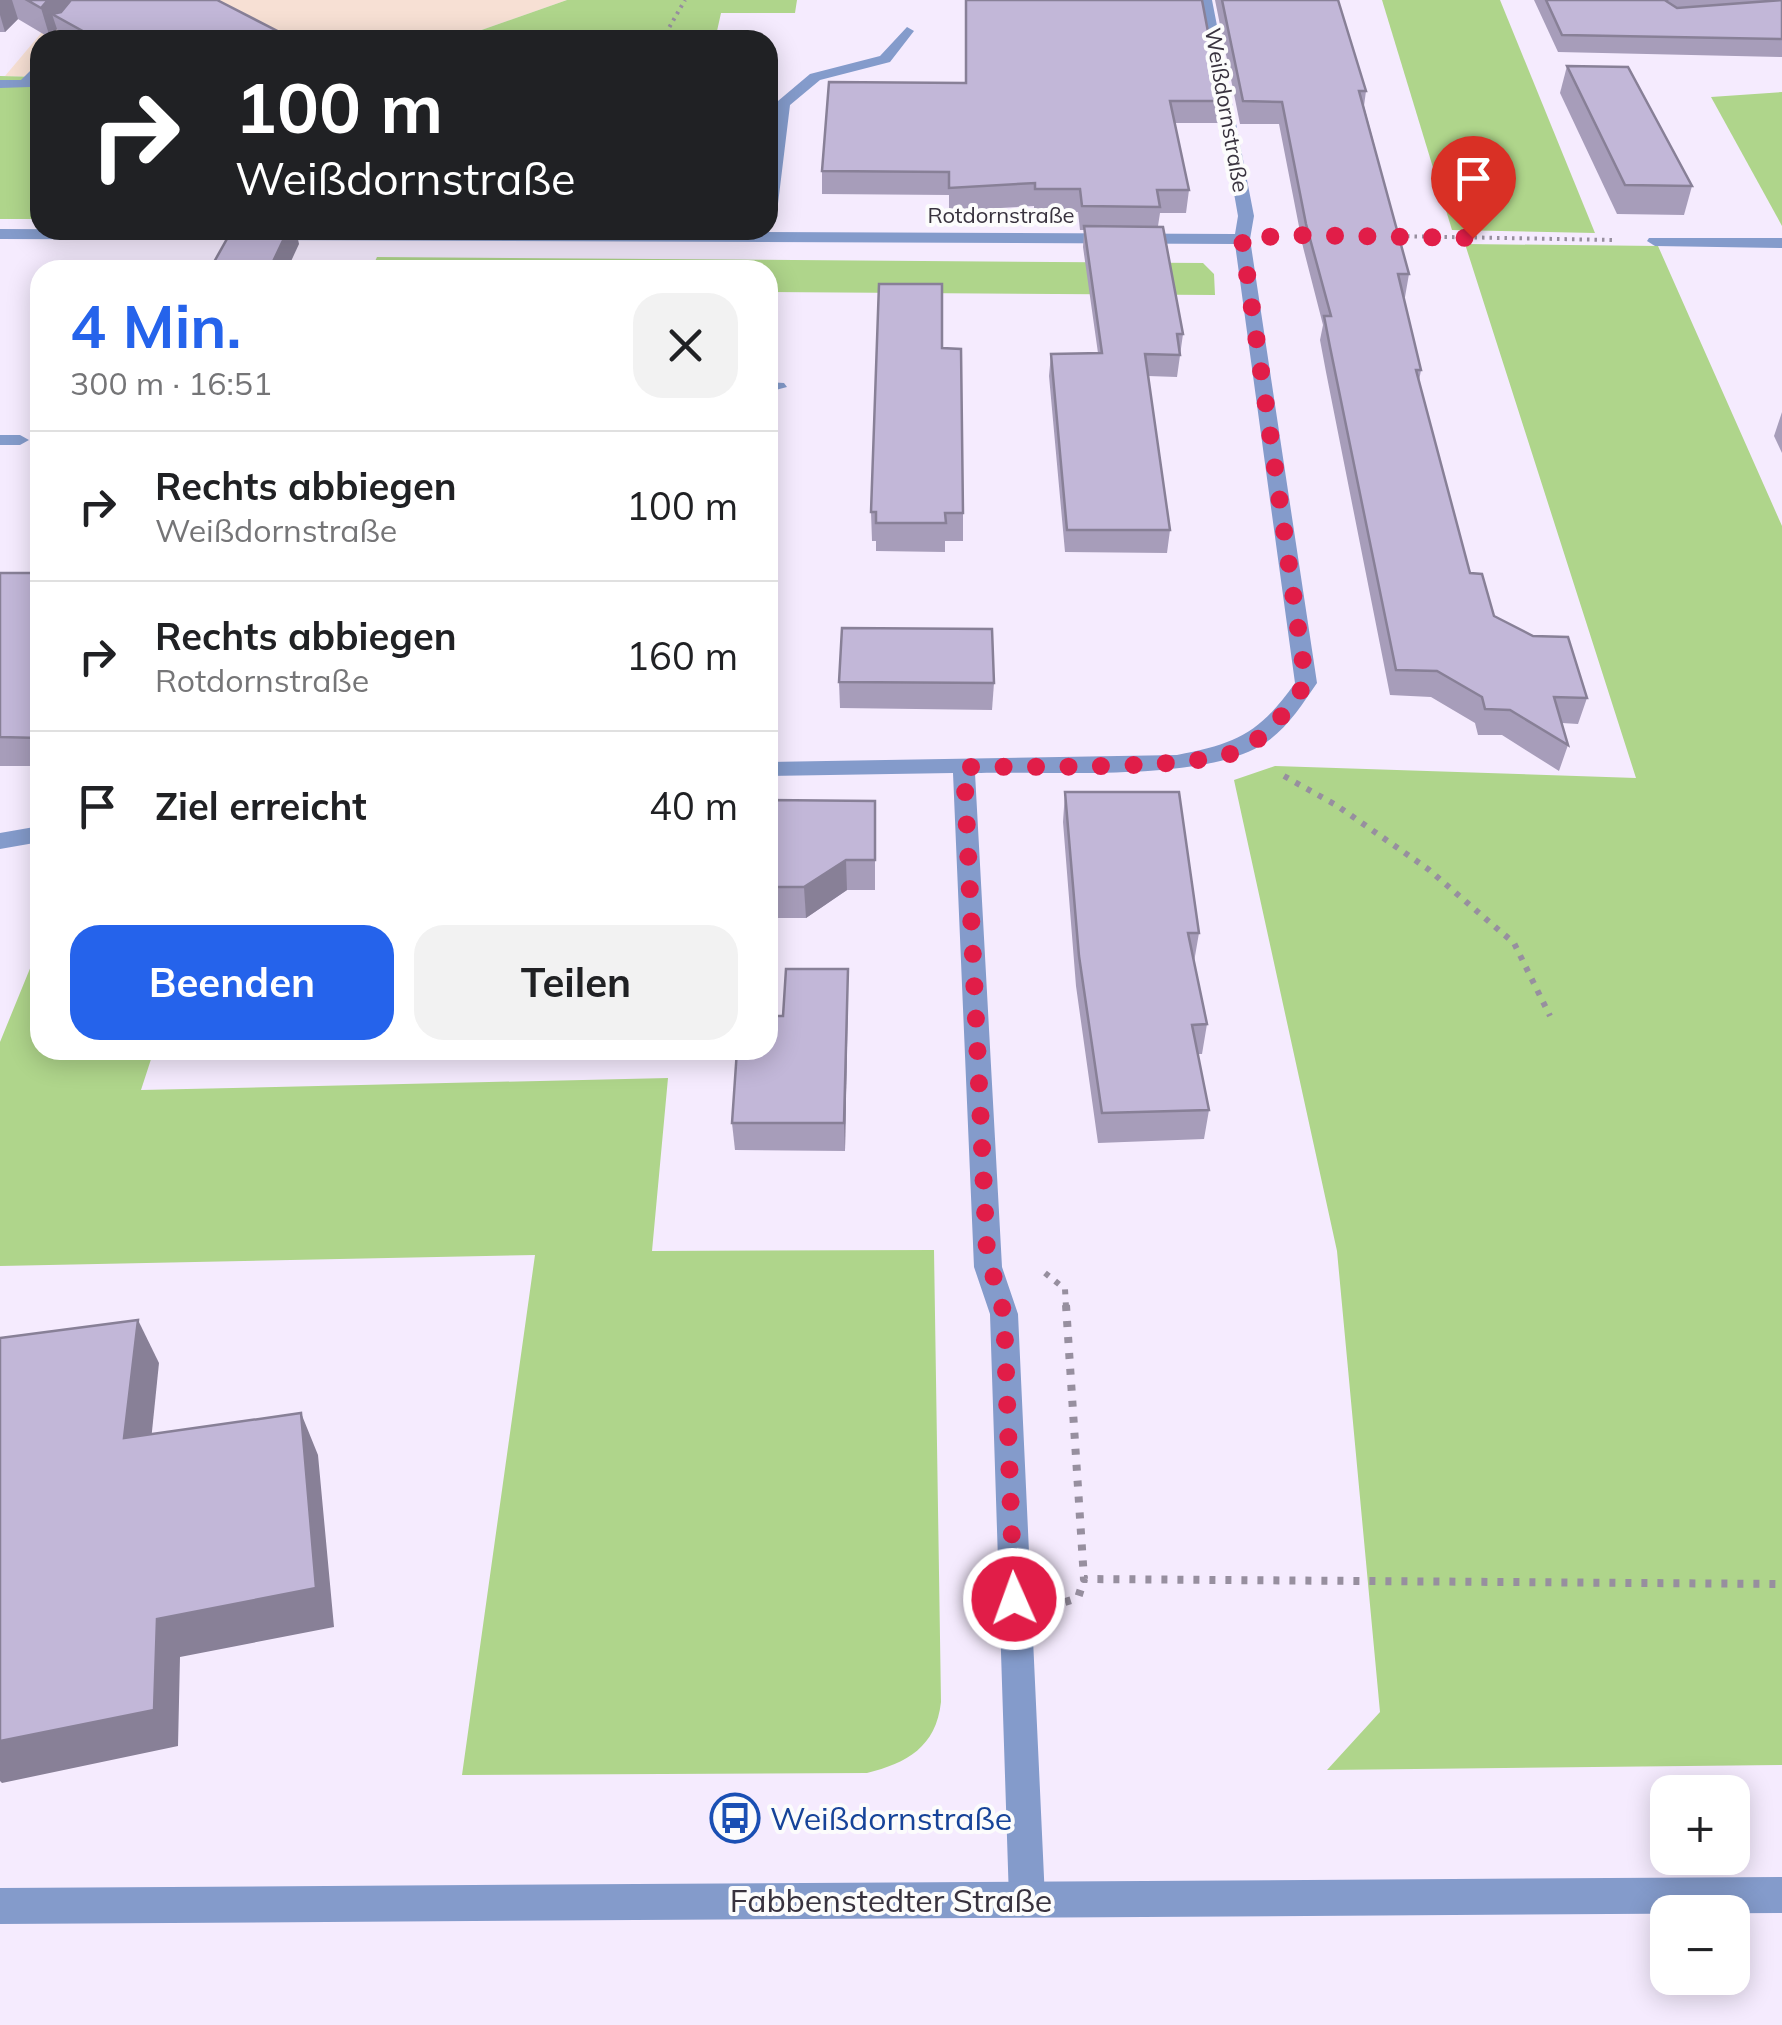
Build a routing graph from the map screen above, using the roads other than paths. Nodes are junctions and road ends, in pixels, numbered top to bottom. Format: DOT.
graph roads {
  1 [pos="1206,0"];
  2 [pos="907,31"];
  3 [pos="30,78"];
  4 [pos="0,84"];
  5 [pos="778,141"];
  6 [pos="778,229"];
  7 [pos="0,234"];
  8 [pos="30,234"];
  9 [pos="1242,239"];
  10 [pos="1656,240"];
  11 [pos="1782,243"];
  12 [pos="964,767"];
  13 [pos="778,769"];
  14 [pos="30,836"];
  15 [pos="0,841"];
  16 [pos="1782,1896"];
  17 [pos="1027,1898"];
  18 [pos="0,1906"];
  1 -- 9 [label="street, Weißdornstraße"];
  2 -- 5 [label="street"];
  3 -- 4 [label="street"];
  6 -- 9 [label="street, Rotdornstraße"];
  7 -- 8 [label="street, Rotdornstraße"];
  9 -- 12 [label="street, Weißdornstraße"];
  10 -- 11 [label="street"];
  12 -- 13 [label="street, Weißdornstraße"];
  12 -- 17 [label="street"];
  14 -- 15 [label="street"];
  16 -- 17 [label="street, Fabbenstedter Straße"];
  17 -- 18 [label="street, Fabbenstedter Straße"];
}
